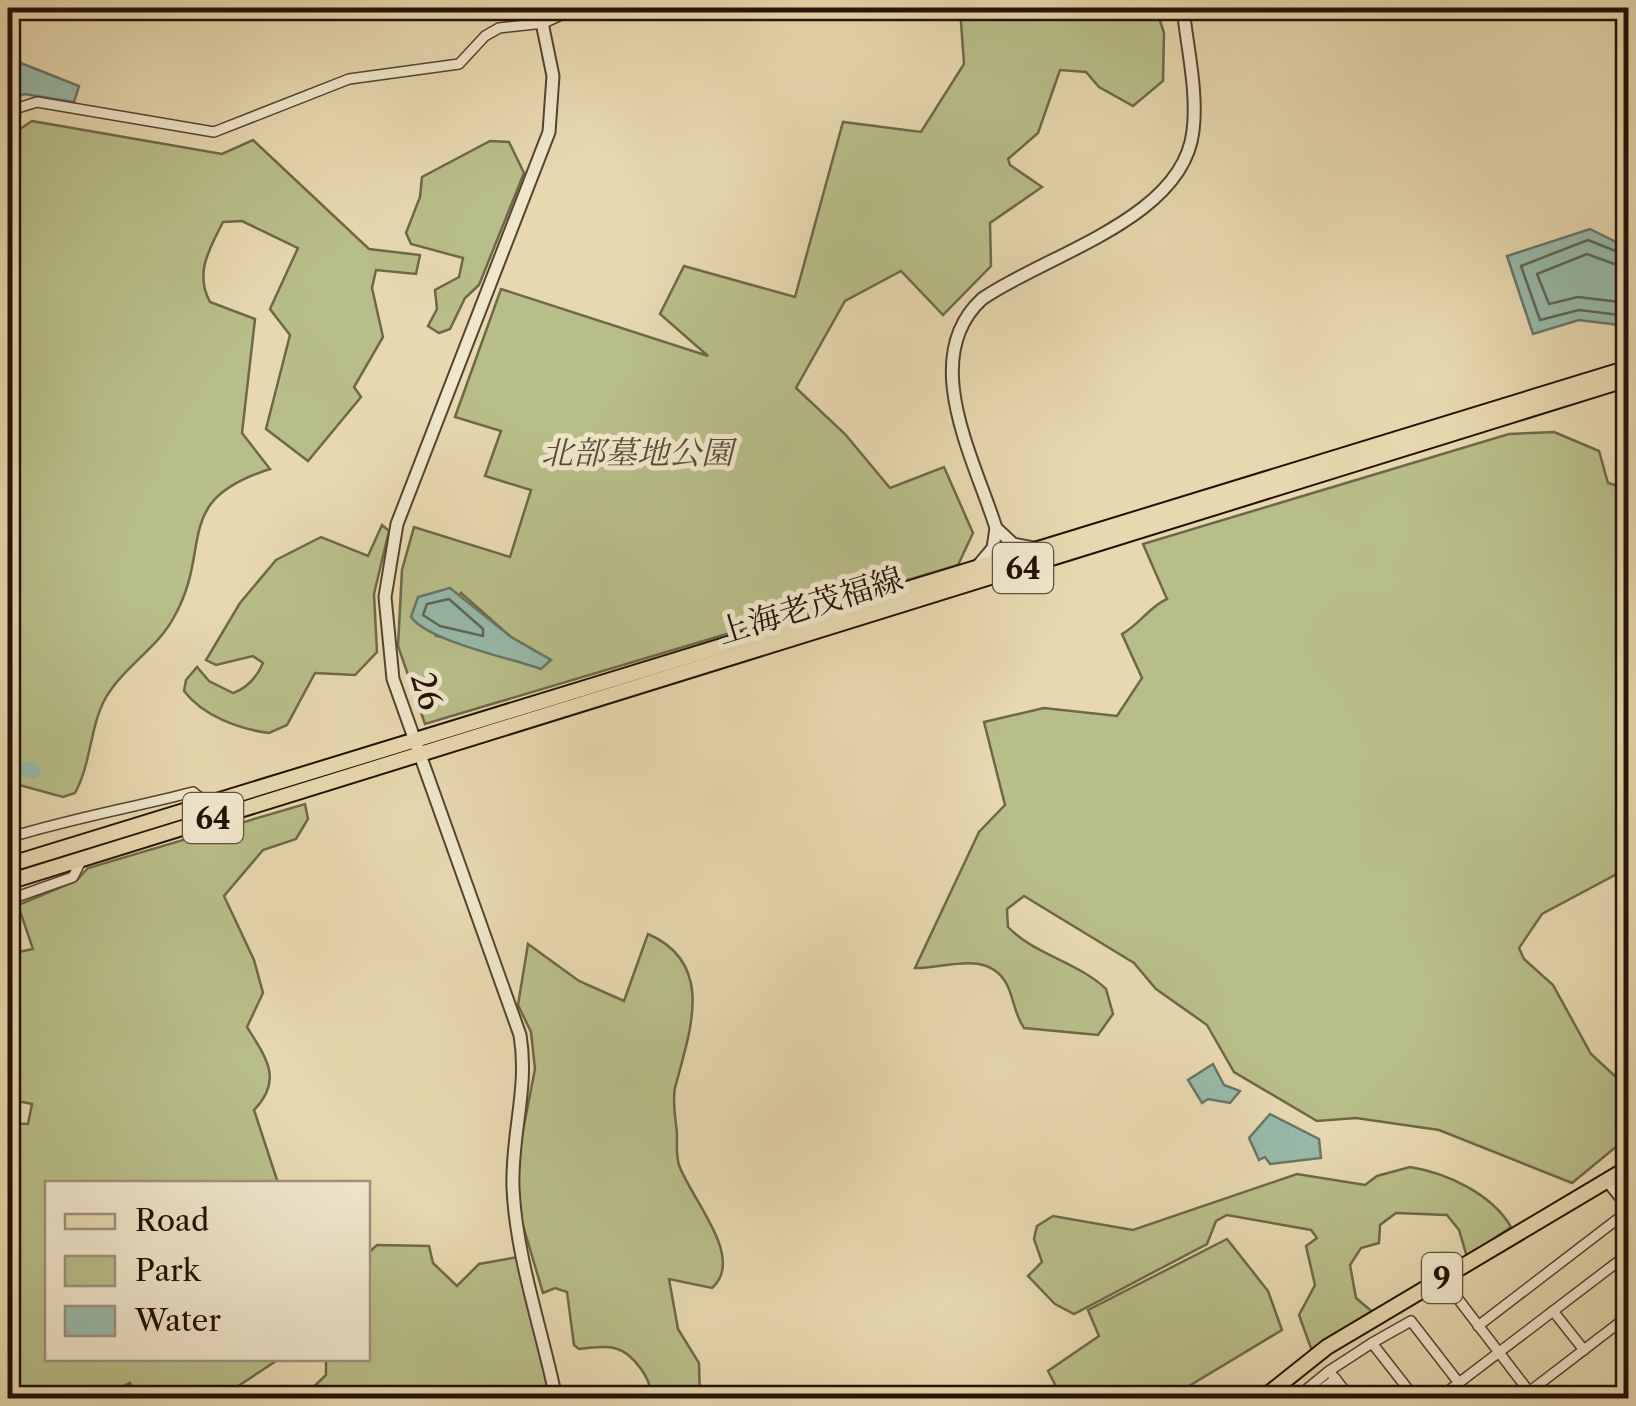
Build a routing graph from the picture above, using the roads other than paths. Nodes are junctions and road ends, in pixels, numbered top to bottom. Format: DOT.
graph roads {
  1 [pos="539,8"];
  2 [pos="576,8"];
  3 [pos="1183,8"];
  4 [pos="544,22"];
  5 [pos="8,110"];
  6 [pos="1628,377"];
  7 [pos="996,528"];
  8 [pos="1043,549"];
  9 [pos="974,570"];
  10 [pos="417,747"];
  11 [pos="208,804"];
  12 [pos="8,838"];
  13 [pos="82,859"];
  14 [pos="8,865"];
  15 [pos="8,882"];
  16 [pos="8,900"];
  17 [pos="1628,1168"];
  18 [pos="1608,1181"];
  19 [pos="1628,1208"];
  20 [pos="1628,1254"];
  21 [pos="1442,1278"];
  22 [pos="1553,1311"];
  23 [pos="1628,1316"];
  24 [pos="1478,1326"];
  25 [pos="1372,1343"];
  26 [pos="1584,1350"];
  27 [pos="1499,1353"];
  28 [pos="1332,1375"];
  29 [pos="1460,1382"];
  30 [pos="1628,1390"];
  31 [pos="1528,1396"];
  32 [pos="556,1398"];
  33 [pos="1263,1398"];
  34 [pos="1296,1398"];
  35 [pos="1310,1398"];
  36 [pos="1351,1398"];
  37 [pos="1415,1398"];
  38 [pos="1439,1398"];
  39 [pos="1617,1398"];
  1 -- 4 [label="street, 26"];
  2 -- 4 [label="street"];
  3 -- 7 [label="street"];
  4 -- 5 [label="street"];
  4 -- 10 [label="street, 26"];
  6 -- 8 [label="main road, 上海老茂福線 / 64"];
  6 -- 10 [label="main road, 上海老茂福線 / 64"];
  7 -- 8 [label="street"];
  7 -- 9 [label="street"];
  8 -- 9 [label="main road, 上海老茂福線 / 64"];
  9 -- 10 [label="main road, 上海老茂福線 / 64"];
  10 -- 11 [label="main road, 上海老茂福線 / 64"];
  10 -- 13 [label="main road, 上海老茂福線 / 64"];
  10 -- 32 [label="street, 26"];
  11 -- 12 [label="street"];
  11 -- 14 [label="main road, 上海老茂福線 / 64"];
  13 -- 15 [label="main road, 上海老茂福線 / 64"];
  13 -- 16 [label="street"];
  17 -- 18 [label="main road, 9"];
  18 -- 19 [label="street"];
  18 -- 21 [label="main road, 9"];
  19 -- 24 [label="street"];
  20 -- 22 [label="street"];
  21 -- 24 [label="street"];
  21 -- 33 [label="main road, 9"];
  22 -- 26 [label="street"];
  22 -- 27 [label="street"];
  23 -- 26 [label="street"];
  24 -- 27 [label="street"];
  25 -- 28 [label="street"];
  25 -- 29 [label="street"];
  25 -- 37 [label="street"];
  26 -- 31 [label="street"];
  27 -- 29 [label="street"];
  27 -- 31 [label="street"];
  28 -- 34 [label="street"];
  28 -- 35 [label="street"];
  28 -- 36 [label="street"];
  29 -- 38 [label="street"];
  30 -- 39 [label="street"];
}
